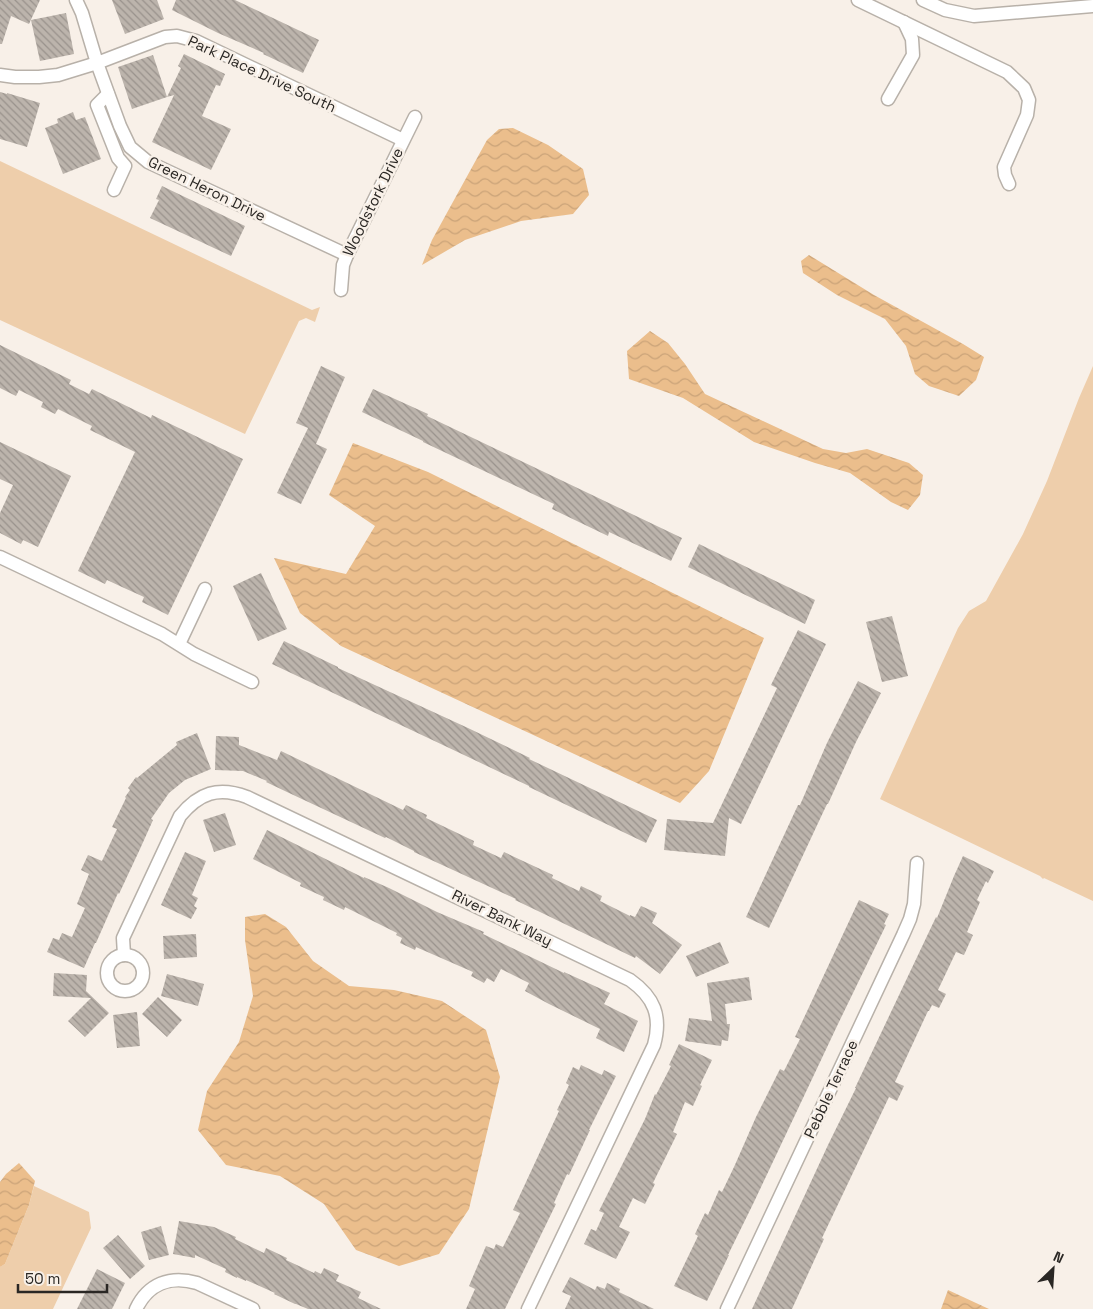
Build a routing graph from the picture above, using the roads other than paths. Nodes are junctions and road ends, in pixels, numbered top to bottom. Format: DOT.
graph roads {
  1 [pos="76,0"];
  2 [pos="858,0"];
  3 [pos="923,0"];
  4 [pos="1093,6"];
  5 [pos="904,22"];
  6 [pos="97,64"];
  7 [pos="0,75"];
  8 [pos="108,94"];
  9 [pos="888,99"];
  10 [pos="415,117"];
  11 [pos="404,140"];
  12 [pos="132,149"];
  13 [pos="118,158"];
  14 [pos="1009,184"];
  15 [pos="114,190"];
  16 [pos="347,255"];
  17 [pos="341,290"];
  18 [pos="0,557"];
  19 [pos="205,589"];
  20 [pos="179,644"];
  21 [pos="252,682"];
  22 [pos="917,863"];
  23 [pos="124,955"];
  24 [pos="136,1309"];
  25 [pos="253,1309"];
  26 [pos="528,1309"];
  27 [pos="727,1309"];
  1 -- 6 [label="street, Green Heron Drive"];
  2 -- 5 [label="street"];
  3 -- 4 [label="street"];
  5 -- 9 [label="street"];
  5 -- 14 [label="street"];
  6 -- 7 [label="street, Park Place Drive South"];
  6 -- 8 [label="street, Green Heron Drive"];
  6 -- 11 [label="street, Park Place Drive South"];
  8 -- 12 [label="street, Green Heron Drive"];
  8 -- 13 [label="street"];
  10 -- 11 [label="street, Woodstork Drive"];
  11 -- 16 [label="street, Woodstork Drive"];
  12 -- 13 [label="street"];
  12 -- 16 [label="street, Green Heron Drive"];
  13 -- 15 [label="street"];
  16 -- 17 [label="street, Woodstork Drive"];
  18 -- 20 [label="street"];
  19 -- 20 [label="street"];
  20 -- 21 [label="street"];
  22 -- 27 [label="street, Pebble Terrace"];
  23 -- 26 [label="street, River Bank Way"];
  24 -- 25 [label="street"];
}
